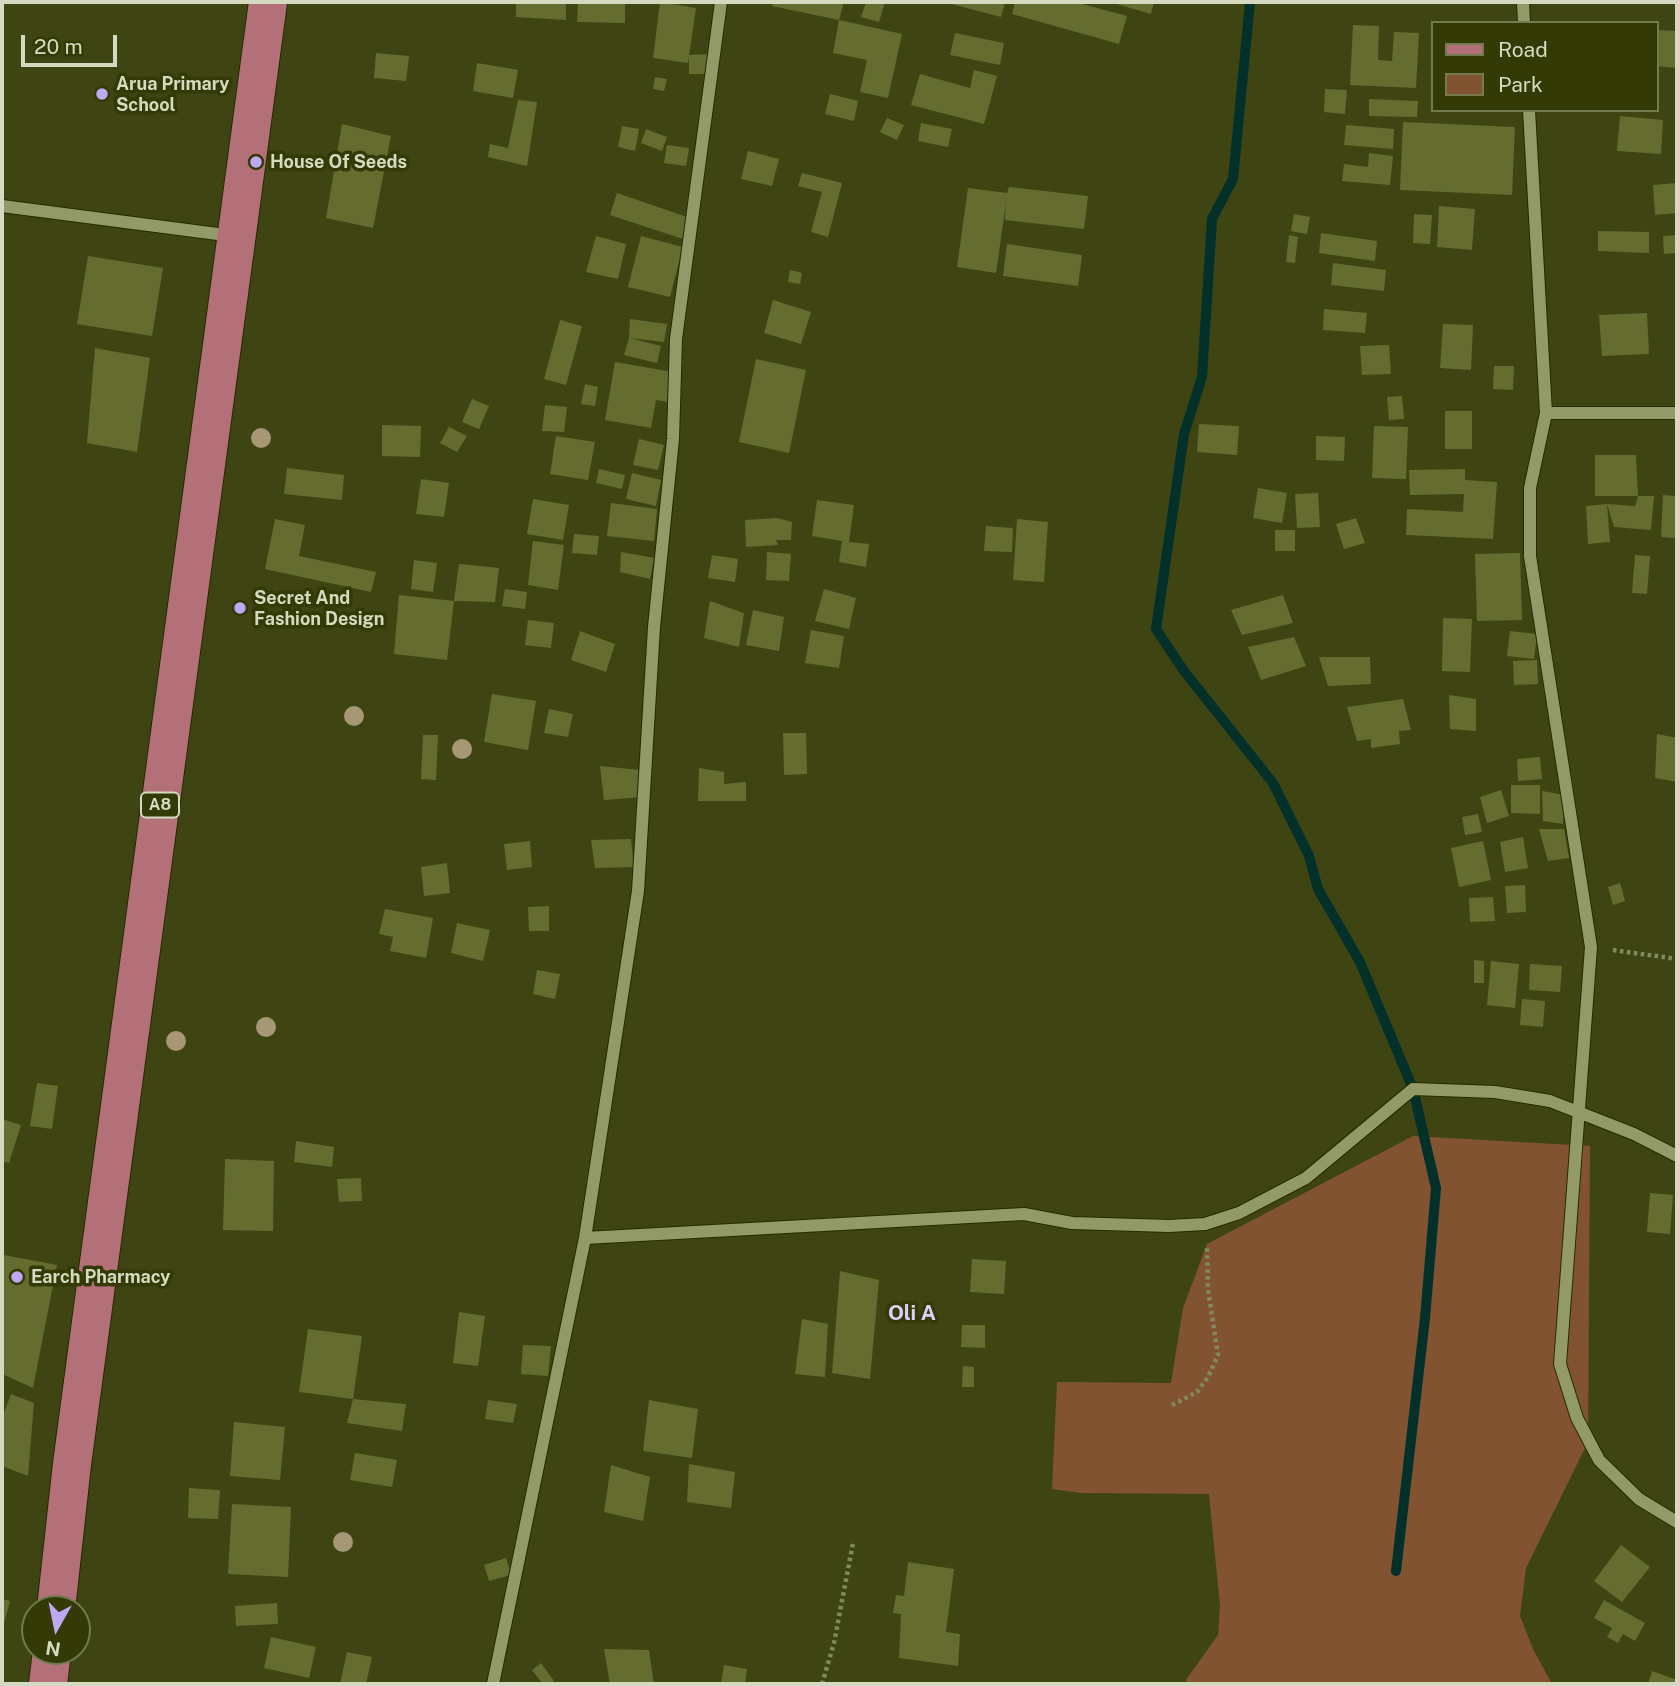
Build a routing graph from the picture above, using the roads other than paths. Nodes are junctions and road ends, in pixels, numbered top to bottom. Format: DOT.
graph roads {
  1 [pos="268,2"];
  2 [pos="721,2"];
  3 [pos="1523,2"];
  4 [pos="1524,21"];
  5 [pos="1529,112"];
  6 [pos="2,206"];
  7 [pos="236,236"];
  8 [pos="1546,413"];
  9 [pos="1677,413"];
  10 [pos="1580,1111"];
  11 [pos="1677,1156"];
  12 [pos="586,1238"];
  13 [pos="1677,1522"];
  14 [pos="58,1595"];
  15 [pos="50,1665"];
  16 [pos="48,1684"];
  17 [pos="493,1684"];
  1 -- 7 [label="main road, A8"];
  2 -- 12 [label="street"];
  3 -- 4 [label="street"];
  5 -- 8 [label="street"];
  6 -- 7 [label="street"];
  7 -- 14 [label="main road, A8"];
  8 -- 9 [label="street"];
  8 -- 10 [label="street"];
  10 -- 11 [label="street"];
  10 -- 12 [label="street"];
  10 -- 13 [label="street"];
  12 -- 17 [label="street"];
  15 -- 16 [label="main road"];
}
